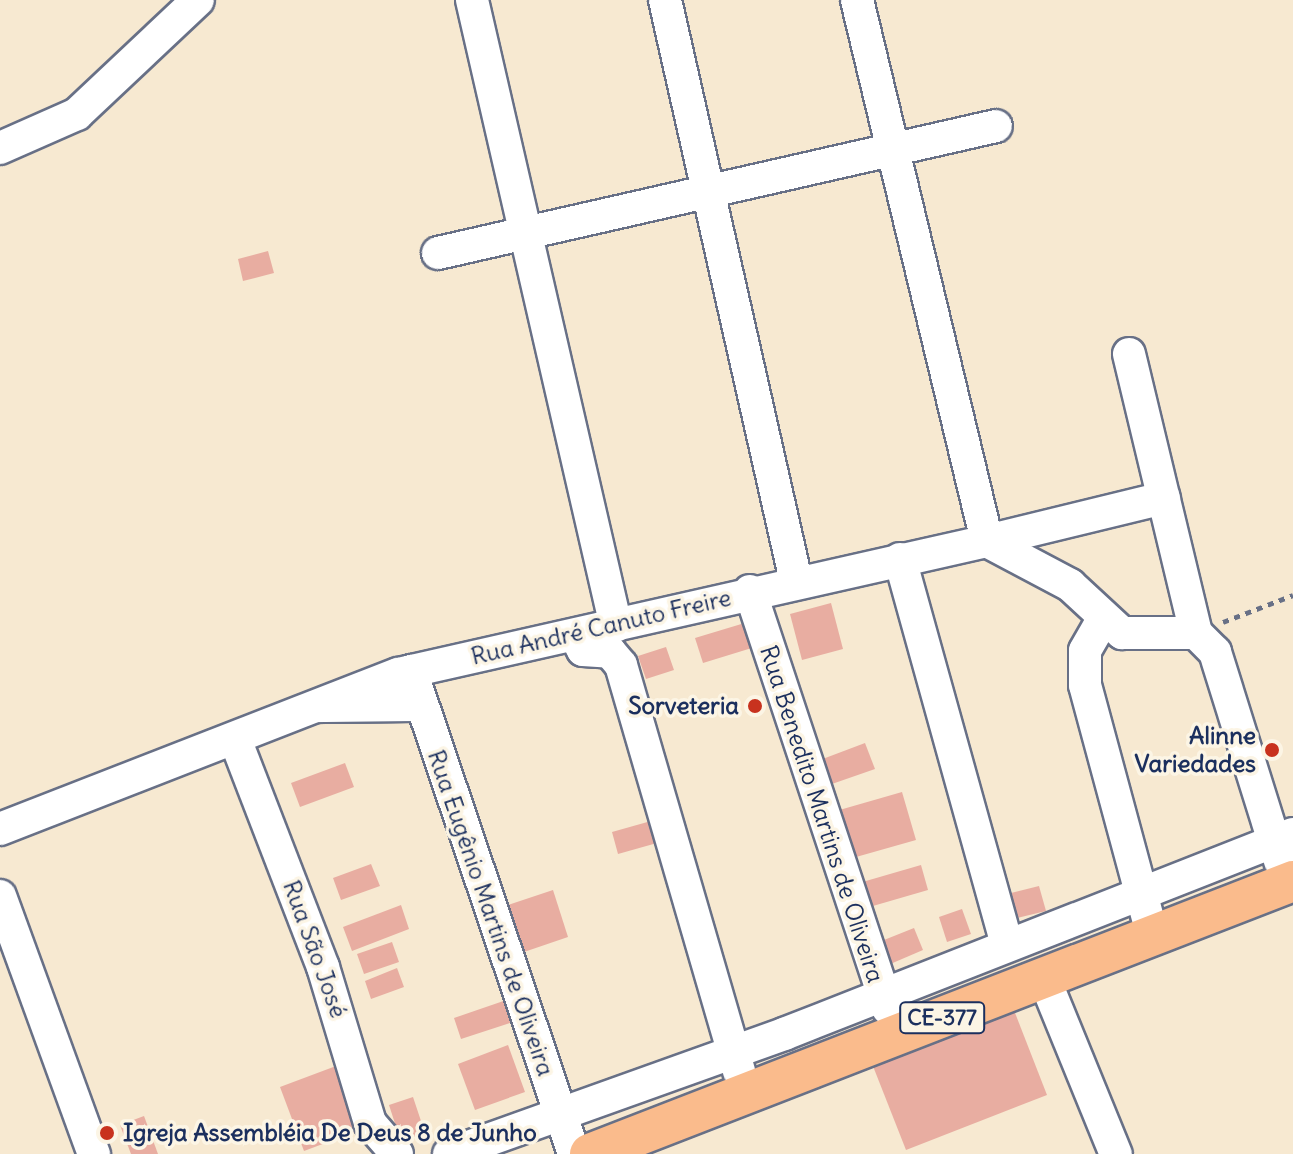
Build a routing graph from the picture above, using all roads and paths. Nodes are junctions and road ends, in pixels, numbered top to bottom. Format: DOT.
graph roads {
  1 [pos="198,0"];
  2 [pos="472,0"];
  3 [pos="665,0"];
  4 [pos="857,0"];
  5 [pos="996,126"];
  6 [pos="0,148"];
  7 [pos="891,150"];
  8 [pos="709,191"];
  9 [pos="529,232"];
  10 [pos="438,253"];
  11 [pos="1129,354"];
  12 [pos="1164,498"];
  13 [pos="987,541"];
  14 [pos="900,559"];
  15 [pos="796,581"];
  16 [pos="750,591"];
  17 [pos="1293,595"];
  18 [pos="1102,621"];
  19 [pos="616,626"];
  20 [pos="1196,633"];
  21 [pos="575,635"];
  22 [pos="411,671"];
  23 [pos="308,703"];
  24 [pos="421,705"];
  25 [pos="235,739"];
  26 [pos="0,829"];
  27 [pos="1282,838"];
  28 [pos="1291,882"];
  29 [pos="1136,894"];
  30 [pos="0,896"];
  31 [pos="1152,934"];
  32 [pos="1006,942"];
  33 [pos="1044,978"];
  34 [pos="881,992"];
  35 [pos="899,1035"];
  36 [pos="733,1050"];
  37 [pos="746,1096"];
  38 [pos="559,1113"];
  39 [pos="94,1154"];
  40 [pos="397,1154"];
  41 [pos="449,1154"];
  42 [pos="574,1154"];
  43 [pos="590,1154"];
  44 [pos="1116,1154"];
  1 -- 6 [label="street"];
  2 -- 9 [label="street"];
  3 -- 8 [label="street"];
  4 -- 7 [label="street"];
  5 -- 7 [label="street"];
  7 -- 8 [label="street"];
  7 -- 13 [label="street"];
  8 -- 9 [label="street"];
  8 -- 15 [label="street"];
  9 -- 10 [label="street"];
  9 -- 19 [label="street"];
  11 -- 12 [label="street"];
  12 -- 13 [label="street, Rua André Canuto Freire"];
  12 -- 20 [label="street"];
  13 -- 14 [label="street, Rua André Canuto Freire"];
  13 -- 18 [label="street"];
  14 -- 15 [label="street, Rua André Canuto Freire"];
  14 -- 32 [label="street"];
  15 -- 16 [label="street, Rua André Canuto Freire"];
  16 -- 19 [label="street, Rua André Canuto Freire"];
  16 -- 34 [label="street, Rua Benedito Martins de Oliveira"];
  17 -- 20 [label="path"];
  18 -- 20 [label="street"];
  18 -- 29 [label="street"];
  19 -- 21 [label="street, Rua André Canuto Freire"];
  20 -- 27 [label="street"];
  21 -- 22 [label="street, Rua André Canuto Freire"];
  21 -- 36 [label="street"];
  22 -- 23 [label="street, Rua André Canuto Freire"];
  22 -- 24 [label="street, Rua Eugênio Martins de Oliveira"];
  23 -- 24 [label="street"];
  23 -- 25 [label="street, Rua André Canuto Freire"];
  24 -- 38 [label="street, Rua Eugênio Martins de Oliveira"];
  25 -- 26 [label="street, Rua André Canuto Freire"];
  25 -- 40 [label="street, Rua São José"];
  27 -- 28 [label="street"];
  27 -- 29 [label="street"];
  28 -- 31 [label="main road, CE-377"];
  29 -- 31 [label="street"];
  29 -- 32 [label="street"];
  30 -- 39 [label="street"];
  31 -- 33 [label="main road, CE-377"];
  32 -- 34 [label="street"];
  33 -- 35 [label="main road, CE-377"];
  33 -- 44 [label="street"];
  34 -- 35 [label="street, Rua Benedito Martins de Oliveira"];
  34 -- 36 [label="street"];
  35 -- 37 [label="main road, CE-377"];
  36 -- 37 [label="street"];
  36 -- 38 [label="street"];
  37 -- 43 [label="main road, CE-377"];
  38 -- 41 [label="street"];
  38 -- 42 [label="street, Rua Eugênio Martins de Oliveira"];
}
